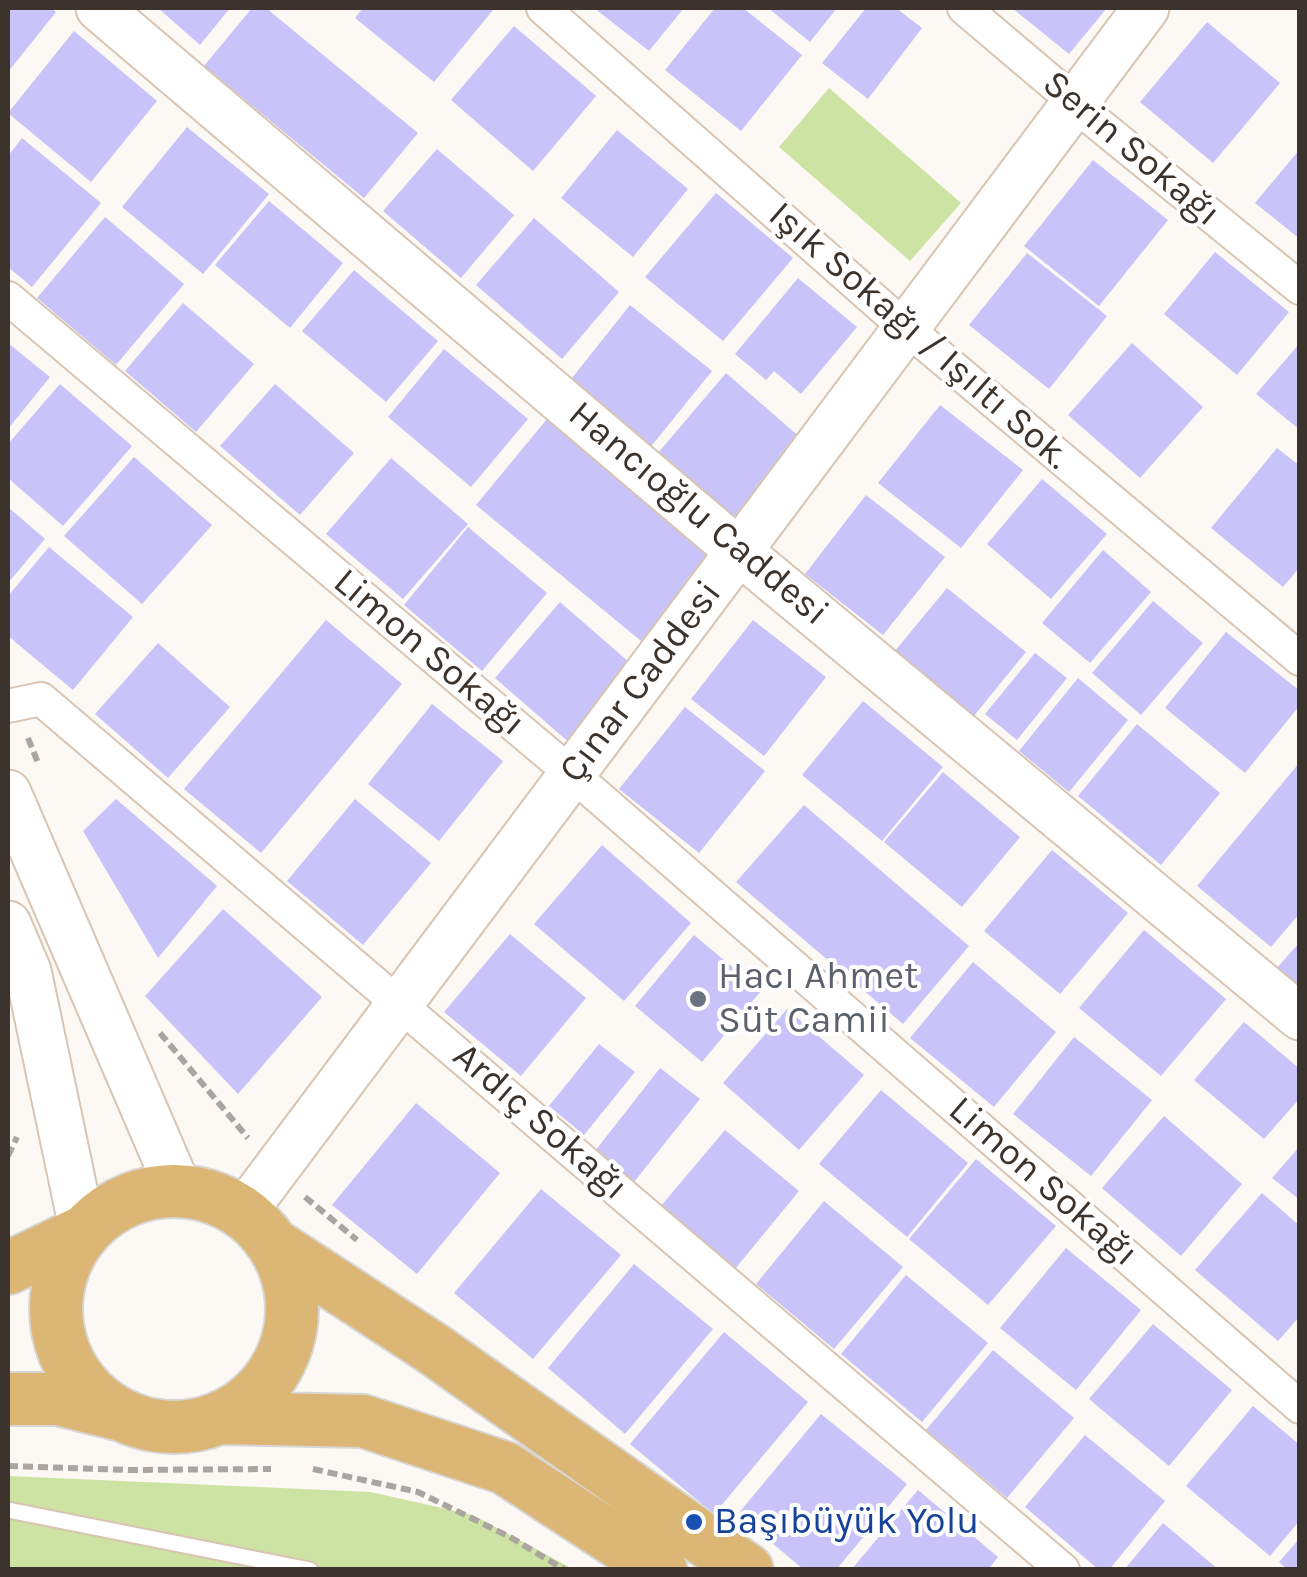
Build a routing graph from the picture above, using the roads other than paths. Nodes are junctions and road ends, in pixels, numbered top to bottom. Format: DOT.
graph roads {
  1 [pos="100,8"];
  2 [pos="542,8"];
  3 [pos="964,8"];
  4 [pos="1146,8"];
  5 [pos="1075,102"];
  6 [pos="1300,288"];
  7 [pos="8,298"];
  8 [pos="906,328"];
  9 [pos="740,550"];
  10 [pos="1300,659"];
  11 [pos="11,705"];
  12 [pos="572,774"];
  13 [pos="23,779"];
  14 [pos="8,924"];
  15 [pos="400,1003"];
  16 [pos="1300,1017"];
  17 [pos="179,1190"];
  18 [pos="258,1229"];
  19 [pos="82,1232"];
  20 [pos="8,1268"];
  21 [pos="8,1399"];
  22 [pos="1300,1407"];
  23 [pos="119,1414"];
  24 [pos="222,1418"];
  25 [pos="8,1510"];
  26 [pos="310,1570"];
  27 [pos="661,1570"];
  28 [pos="747,1570"];
  29 [pos="1063,1570"];
  1 -- 9 [label="street, Hancıoğlu Caddesi"];
  2 -- 8 [label="street, Işık Sokağı / Işıltı Sok."];
  3 -- 5 [label="street, Serin Sokağı"];
  4 -- 5 [label="street, Çınar Caddesi"];
  5 -- 6 [label="street, Serin Sokağı"];
  5 -- 8 [label="street, Çınar Caddesi"];
  7 -- 12 [label="street, Limon Sokağı"];
  8 -- 9 [label="street, Çınar Caddesi"];
  8 -- 10 [label="street, Işık Sokağı / Işıltı Sok."];
  9 -- 12 [label="street, Çınar Caddesi"];
  9 -- 16 [label="street, Hancıoğlu Caddesi"];
  11 -- 15 [label="street, Ardıç Sokağı"];
  12 -- 15 [label="street, Çınar Caddesi"];
  12 -- 22 [label="street, Limon Sokağı"];
  13 -- 17 [label="street"];
  14 -- 19 [label="street"];
  15 -- 18 [label="street, Çınar Caddesi"];
  15 -- 29 [label="street, Ardıç Sokağı"];
  17 -- 18 [label="main road"];
  17 -- 19 [label="main road"];
  18 -- 24 [label="main road"];
  18 -- 28 [label="main road"];
  19 -- 20 [label="main road"];
  19 -- 23 [label="main road"];
  21 -- 23 [label="main road"];
  23 -- 24 [label="main road"];
  24 -- 27 [label="main road"];
  25 -- 26 [label="lane"];
}
